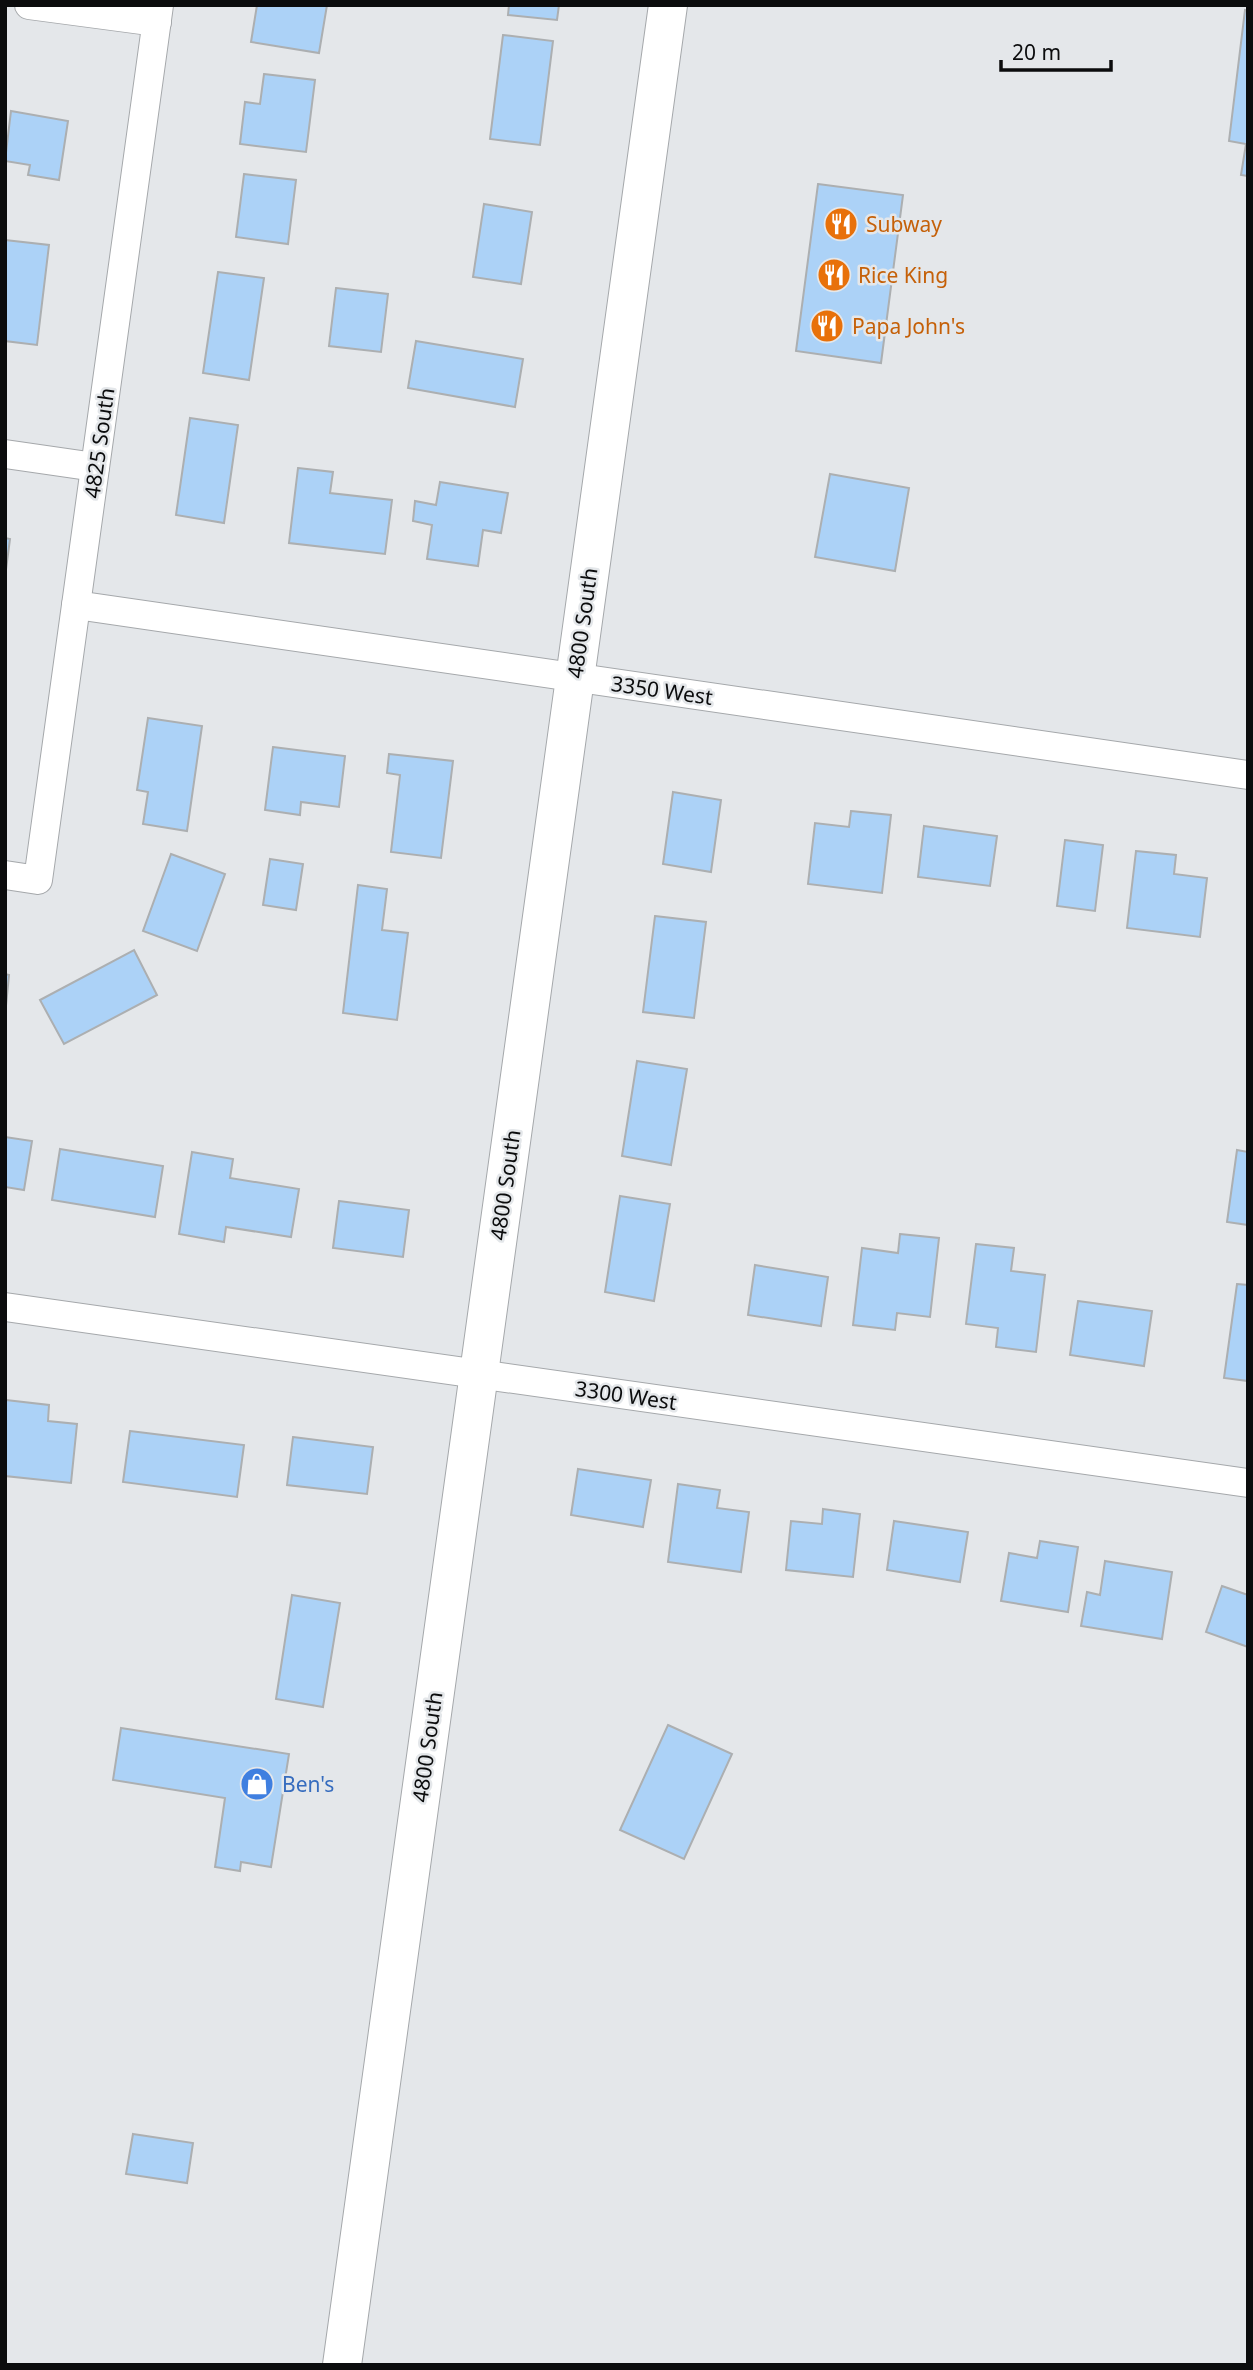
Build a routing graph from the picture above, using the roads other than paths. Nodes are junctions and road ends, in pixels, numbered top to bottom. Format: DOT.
graph roads {
  1 [pos="29,5"];
  2 [pos="668,5"];
  3 [pos="158,14"];
  4 [pos="5,454"];
  5 [pos="95,467"];
  6 [pos="76,605"];
  7 [pos="575,677"];
  8 [pos="1248,775"];
  9 [pos="5,875"];
  10 [pos="5,1307"];
  11 [pos="479,1374"];
  12 [pos="1248,1483"];
  13 [pos="342,2365"];
  1 -- 3 [label="street"];
  2 -- 7 [label="main road, 4800 South"];
  3 -- 5 [label="street, 4825 South"];
  4 -- 5 [label="street"];
  5 -- 6 [label="street, 4825 South"];
  6 -- 7 [label="street, 3350 West"];
  6 -- 9 [label="street, 4825 South"];
  7 -- 8 [label="street, 3350 West"];
  7 -- 11 [label="main road, 4800 South"];
  10 -- 11 [label="street, 3300 West"];
  11 -- 12 [label="street, 3300 West"];
  11 -- 13 [label="main road, 4800 South"];
}
